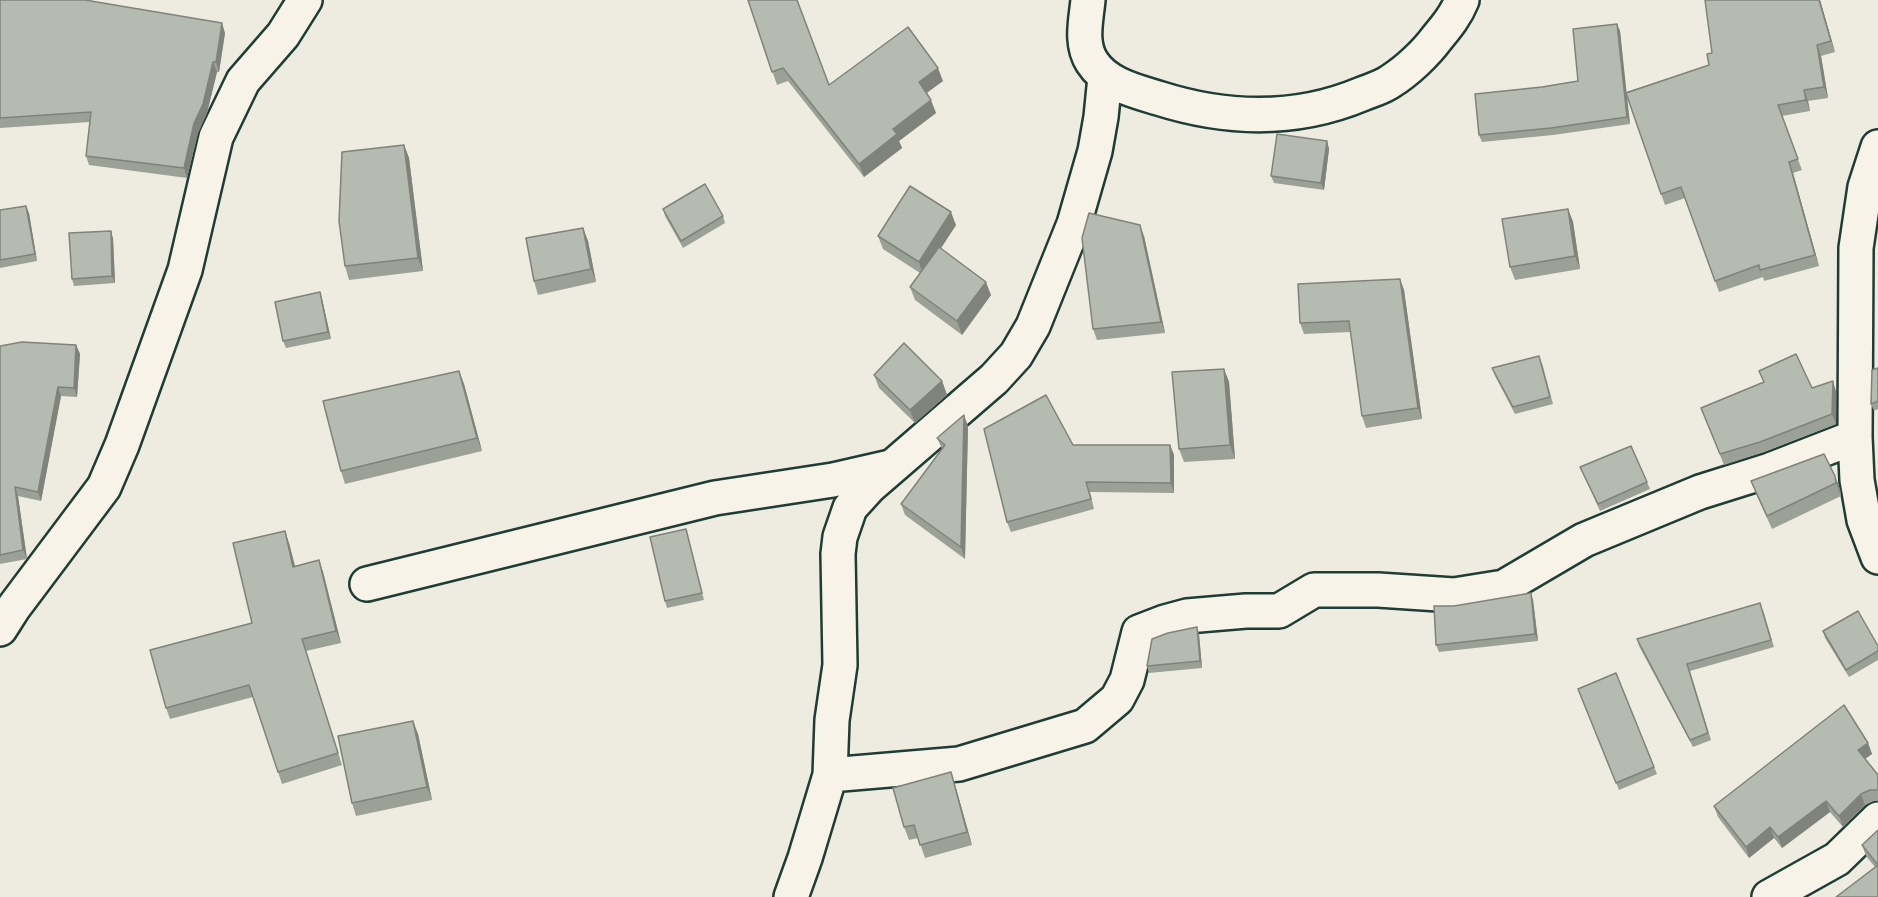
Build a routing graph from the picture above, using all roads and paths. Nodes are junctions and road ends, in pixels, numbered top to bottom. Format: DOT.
graph roads {
  1 [pos="305,0"];
  2 [pos="1088,0"];
  3 [pos="1462,0"];
  4 [pos="1105,77"];
  5 [pos="1878,147"];
  6 [pos="1856,437"];
  7 [pos="895,466"];
  8 [pos="1878,557"];
  9 [pos="367,584"];
  10 [pos="0,629"];
  11 [pos="830,776"];
  12 [pos="1878,819"];
  13 [pos="791,897"];
  14 [pos="1769,897"];
  1 -- 10 [label="street"];
  2 -- 4 [label="street"];
  3 -- 4 [label="street"];
  4 -- 7 [label="street"];
  5 -- 6 [label="street"];
  6 -- 8 [label="street"];
  6 -- 11 [label="street"];
  7 -- 9 [label="street"];
  7 -- 11 [label="street"];
  11 -- 13 [label="street"];
  12 -- 14 [label="street"];
}
